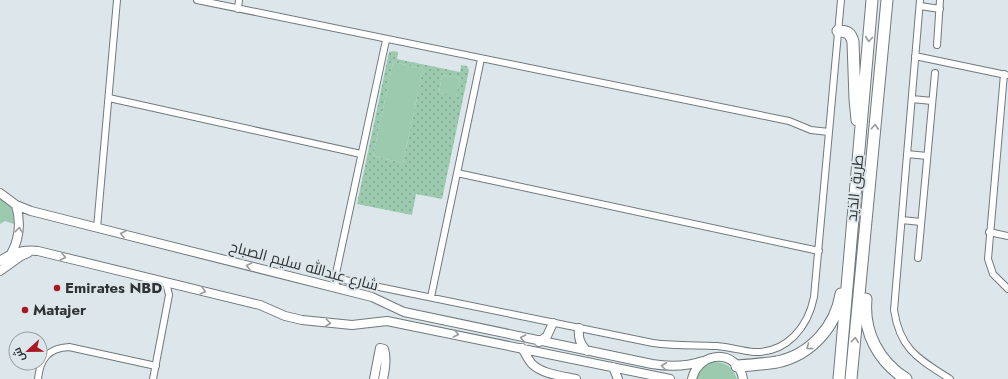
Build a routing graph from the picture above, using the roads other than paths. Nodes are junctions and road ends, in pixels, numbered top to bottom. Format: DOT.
graph roads {
  1 [pos="117,0"];
  2 [pos="197,0"];
  3 [pos="240,0"];
  4 [pos="841,0"];
  5 [pos="872,0"];
  6 [pos="887,0"];
  7 [pos="940,0"];
  8 [pos="920,3"];
  9 [pos="238,9"];
  10 [pos="940,9"];
  11 [pos="838,31"];
  12 [pos="386,40"];
  13 [pos="937,46"];
  14 [pos="915,56"];
  15 [pos="481,59"];
  16 [pos="935,73"];
  17 [pos="1006,75"];
  18 [pos="109,98"];
  19 [pos="912,99"];
  20 [pos="932,101"];
  21 [pos="829,132"];
  22 [pos="861,134"];
  23 [pos="859,152"];
  24 [pos="362,154"];
  25 [pos="873,154"];
  26 [pos="907,154"];
  27 [pos="927,156"];
  28 [pos="457,173"];
  29 [pos="0,193"];
  30 [pos="16,205"];
  31 [pos="902,220"];
  32 [pos="921,222"];
  33 [pos="97,228"];
  34 [pos="989,232"];
  35 [pos="1008,236"];
  36 [pos="38,251"];
  37 [pos="819,251"];
  38 [pos="11,254"];
  39 [pos="918,258"];
  40 [pos="0,261"];
  41 [pos="0,271"];
  42 [pos="335,278"];
  43 [pos="166,282"];
  44 [pos="177,285"];
  45 [pos="332,287"];
  46 [pos="1008,289"];
  47 [pos="169,295"];
  48 [pos="431,298"];
  49 [pos="398,310"];
  50 [pos="387,321"];
  51 [pos="553,323"];
  52 [pos="579,328"];
  53 [pos="539,342"];
  54 [pos="522,348"];
  55 [pos="587,351"];
  56 [pos="703,361"];
  57 [pos="156,366"];
  58 [pos="613,367"];
  59 [pos="743,374"];
  60 [pos="646,377"];
  61 [pos="571,378"];
  62 [pos="38,379"];
  63 [pos="153,379"];
  64 [pos="374,379"];
  65 [pos="383,379"];
  66 [pos="618,379"];
  67 [pos="670,379"];
  68 [pos="692,379"];
  69 [pos="839,379"];
  70 [pos="851,379"];
  71 [pos="906,379"];
  72 [pos="950,379"];
  1 -- 18 [label="street"];
  2 -- 9 [label="street"];
  3 -- 9 [label="street"];
  4 -- 11 [label="street"];
  5 -- 22 [label="highway, طريق الذيد, one-way"];
  25 -- 6 [label="highway, طريق الذيد, one-way"];
  7 -- 10 [label="street"];
  8 -- 10 [label="street"];
  8 -- 14 [label="street"];
  9 -- 12 [label="street"];
  10 -- 13 [label="street"];
  11 -- 21 [label="street"];
  11 -- 22 [label="highway"];
  12 -- 15 [label="street"];
  12 -- 24 [label="street"];
  14 -- 17 [label="street"];
  14 -- 19 [label="street"];
  15 -- 21 [label="street"];
  15 -- 28 [label="street"];
  16 -- 20 [label="street"];
  17 -- 34 [label="street"];
  18 -- 24 [label="street"];
  18 -- 33 [label="street"];
  19 -- 20 [label="street"];
  19 -- 26 [label="street"];
  20 -- 27 [label="street"];
  21 -- 37 [label="street"];
  22 -- 23 [label="highway, طريق الذيد"];
  23 -- 59 [label="highway, one-way"];
  23 -- 69 [label="highway, طريق الذيد"];
  24 -- 42 [label="street"];
  70 -- 25 [label="highway, طريق الذيد, one-way"];
  25 -- 71 [label="highway"];
  26 -- 27 [label="street"];
  26 -- 31 [label="street"];
  27 -- 32 [label="street"];
  28 -- 37 [label="street"];
  28 -- 48 [label="street"];
  29 -- 30 [label="main road, شارع عبدالله سليم الصباح"];
  30 -- 33 [label="main road, شارع عبدالله سليم الصباح"];
  38 -- 30 [label="main road, one-way"];
  31 -- 32 [label="street"];
  31 -- 72 [label="street"];
  32 -- 39 [label="street"];
  45 -- 33 [label="main road, شارع عبدالله سليم الصباح, one-way"];
  34 -- 35 [label="street"];
  34 -- 46 [label="street"];
  36 -- 38 [label="main road"];
  36 -- 41 [label="main road"];
  36 -- 43 [label="main road, one-way"];
  37 -- 52 [label="street"];
  38 -- 40 [label="main road"];
  42 -- 45 [label="street"];
  42 -- 48 [label="street"];
  43 -- 44 [label="main road"];
  43 -- 47 [label="street"];
  44 -- 47 [label="street"];
  44 -- 50 [label="main road, one-way"];
  45 -- 49 [label="main road, شارع عبدالله سليم الصباح"];
  47 -- 57 [label="street"];
  48 -- 51 [label="street"];
  49 -- 50 [label="main road"];
  53 -- 49 [label="main road, شارع عبدالله سليم الصباح, one-way"];
  50 -- 54 [label="main road, one-way"];
  51 -- 52 [label="street"];
  51 -- 53 [label="main road"];
  52 -- 55 [label="main road"];
  53 -- 55 [label="main road, شارع عبدالله سليم الصباح"];
  54 -- 58 [label="main road"];
  54 -- 61 [label="main road"];
  56 -- 55 [label="main road, شارع عبدالله سليم الصباح, one-way"];
  56 -- 59 [label="main road, شارع عبدالله سليم الصباح"];
  56 -- 68 [label="main road"];
  57 -- 62 [label="street"];
  57 -- 63 [label="street"];
  58 -- 60 [label="main road"];
  58 -- 66 [label="main road"];
  60 -- 67 [label="main road"];
  64 -- 65 [label="main road"];
}
